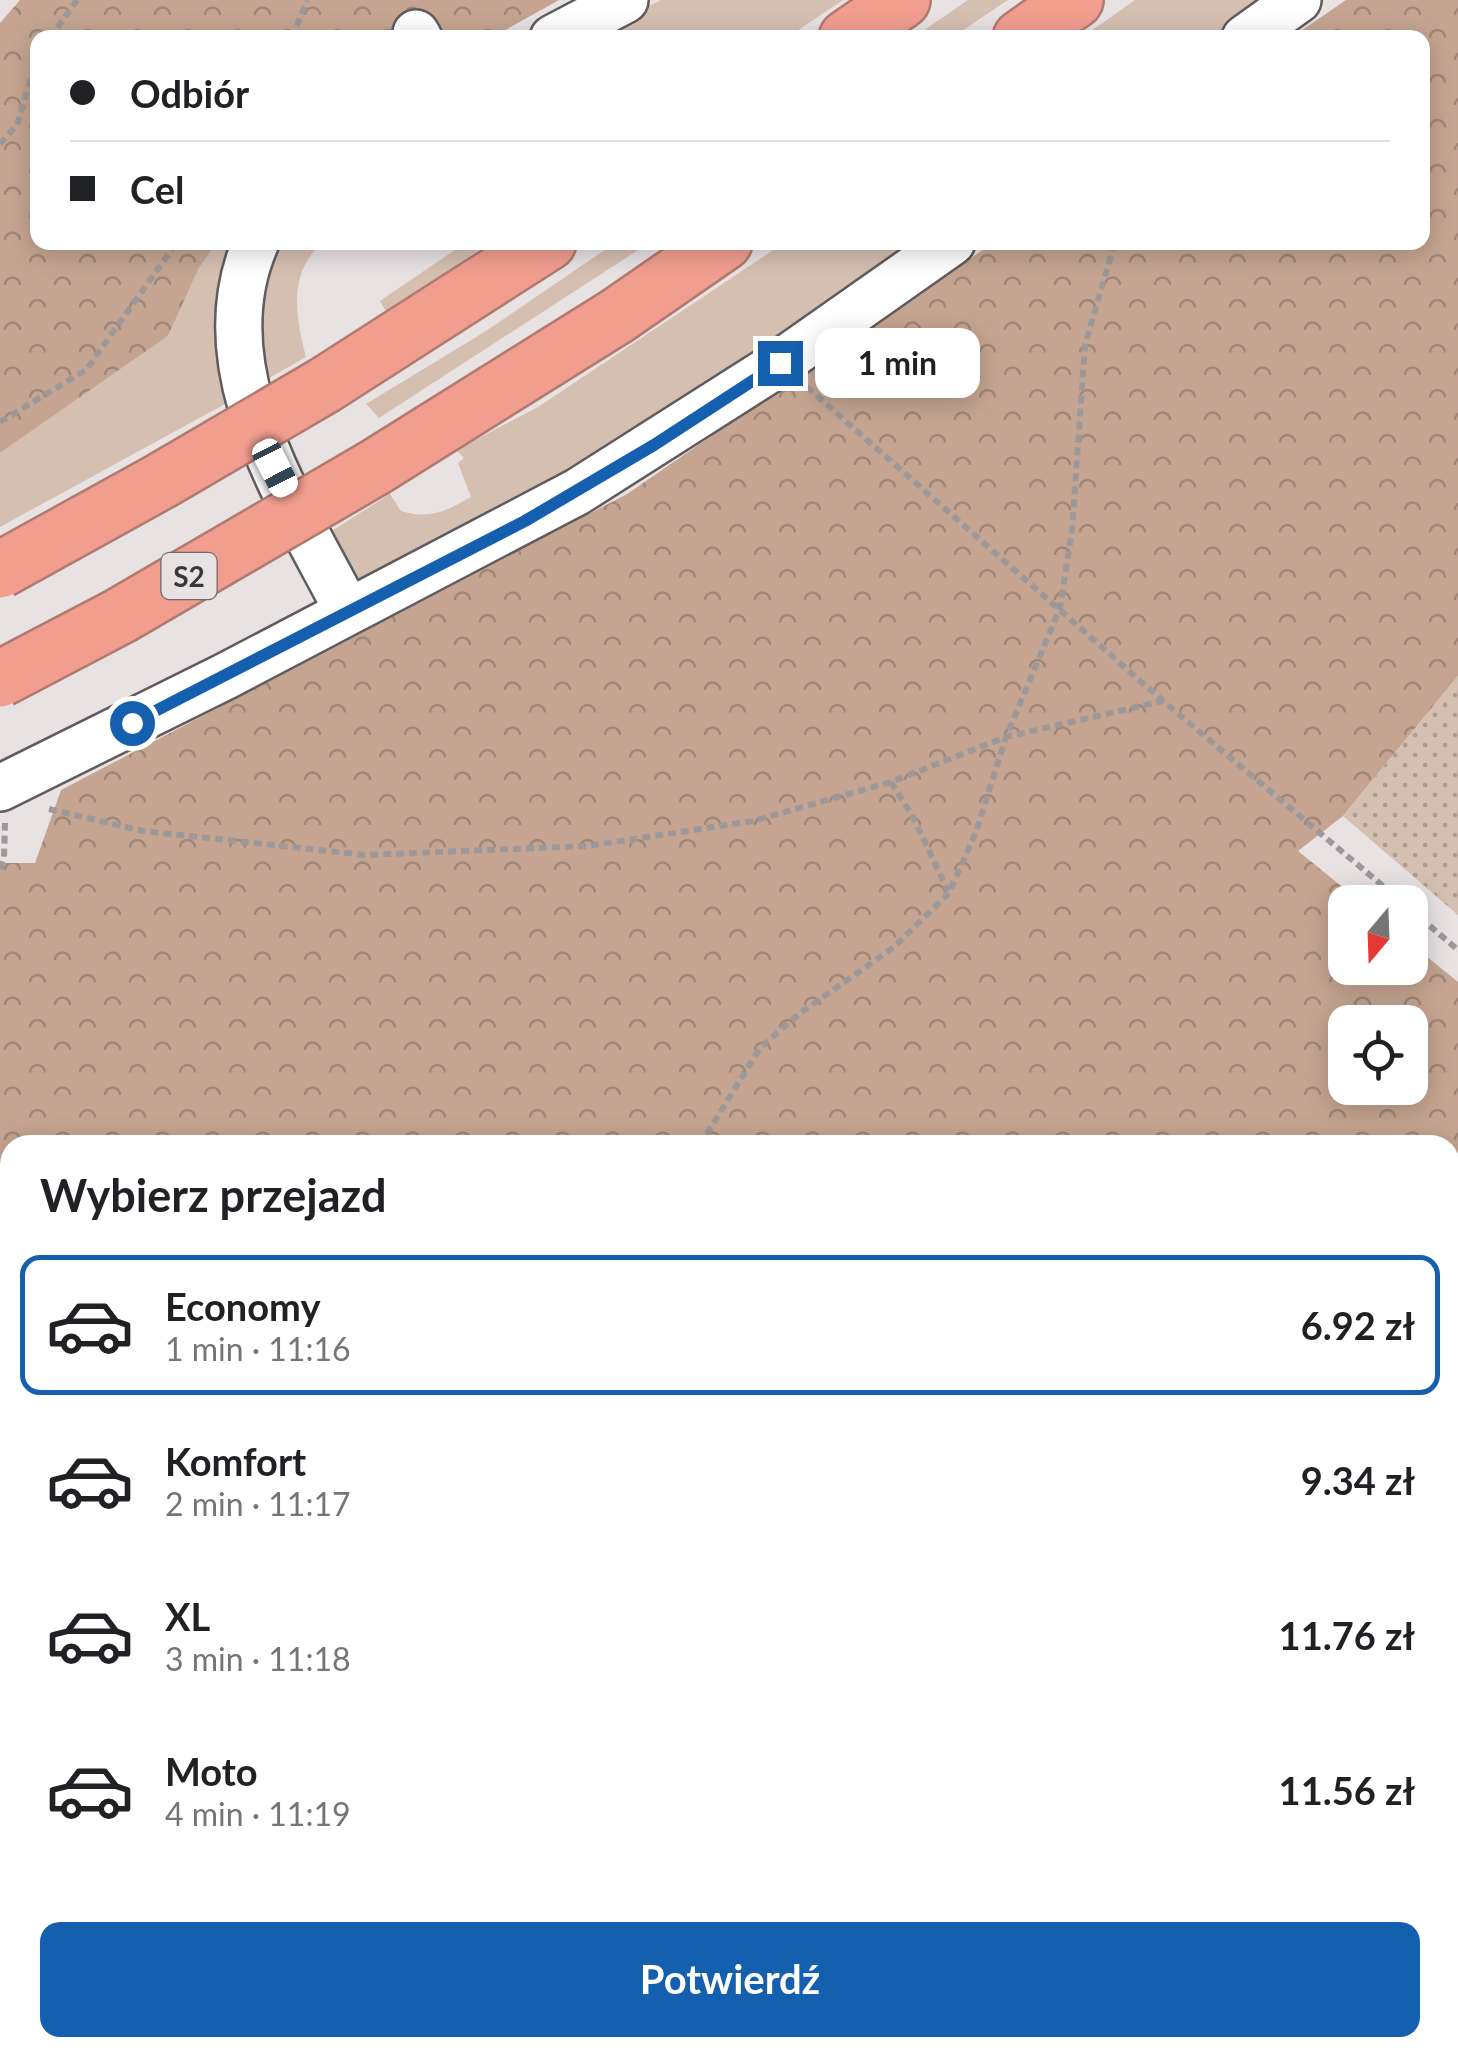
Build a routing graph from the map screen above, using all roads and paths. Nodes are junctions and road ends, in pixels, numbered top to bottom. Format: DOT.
graph roads {
  1 [pos="78,0"];
  2 [pos="307,0"];
  3 [pos="625,0"];
  4 [pos="902,0"];
  5 [pos="1076,0"];
  6 [pos="1298,0"];
  7 [pos="56,30"];
  8 [pos="295,30"];
  9 [pos="568,30"];
  10 [pos="859,30"];
  11 [pos="1033,30"];
  12 [pos="1256,30"];
  13 [pos="30,80"];
  14 [pos="0,144"];
  15 [pos="171,250"];
  16 [pos="253,250"];
  17 [pos="536,250"];
  18 [pos="712,250"];
  19 [pos="941,250"];
  20 [pos="1113,250"];
  21 [pos="780,363"];
  22 [pos="0,422"];
  23 [pos="0,570"];
  24 [pos="1060,608"];
  25 [pos="348,612"];
  26 [pos="0,679"];
  27 [pos="1164,701"];
  28 [pos="1006,738"];
  29 [pos="891,782"];
  30 [pos="3,786"];
  31 [pos="1382,885"];
  32 [pos="949,893"];
  33 [pos="1428,924"];
  34 [pos="1458,950"];
  35 [pos="706,1135"];
  1 -- 7 [label="path"];
  2 -- 8 [label="path"];
  3 -- 9 [label="street"];
  4 -- 10 [label="highway"];
  5 -- 11 [label="highway"];
  6 -- 12 [label="street"];
  13 -- 14 [label="path"];
  15 -- 22 [label="path"];
  16 -- 25 [label="street"];
  17 -- 23 [label="highway, bridge"];
  18 -- 26 [label="highway, S2, bridge"];
  19 -- 21 [label="street"];
  20 -- 24 [label="path"];
  21 -- 24 [label="path"];
  21 -- 25 [label="street"];
  24 -- 27 [label="path"];
  24 -- 28 [label="path"];
  25 -- 30 [label="street"];
  27 -- 28 [label="path"];
  27 -- 31 [label="path"];
  28 -- 29 [label="path"];
  28 -- 32 [label="path"];
  29 -- 30 [label="path"];
  29 -- 32 [label="path"];
  32 -- 35 [label="path"];
  33 -- 34 [label="path"];
}
